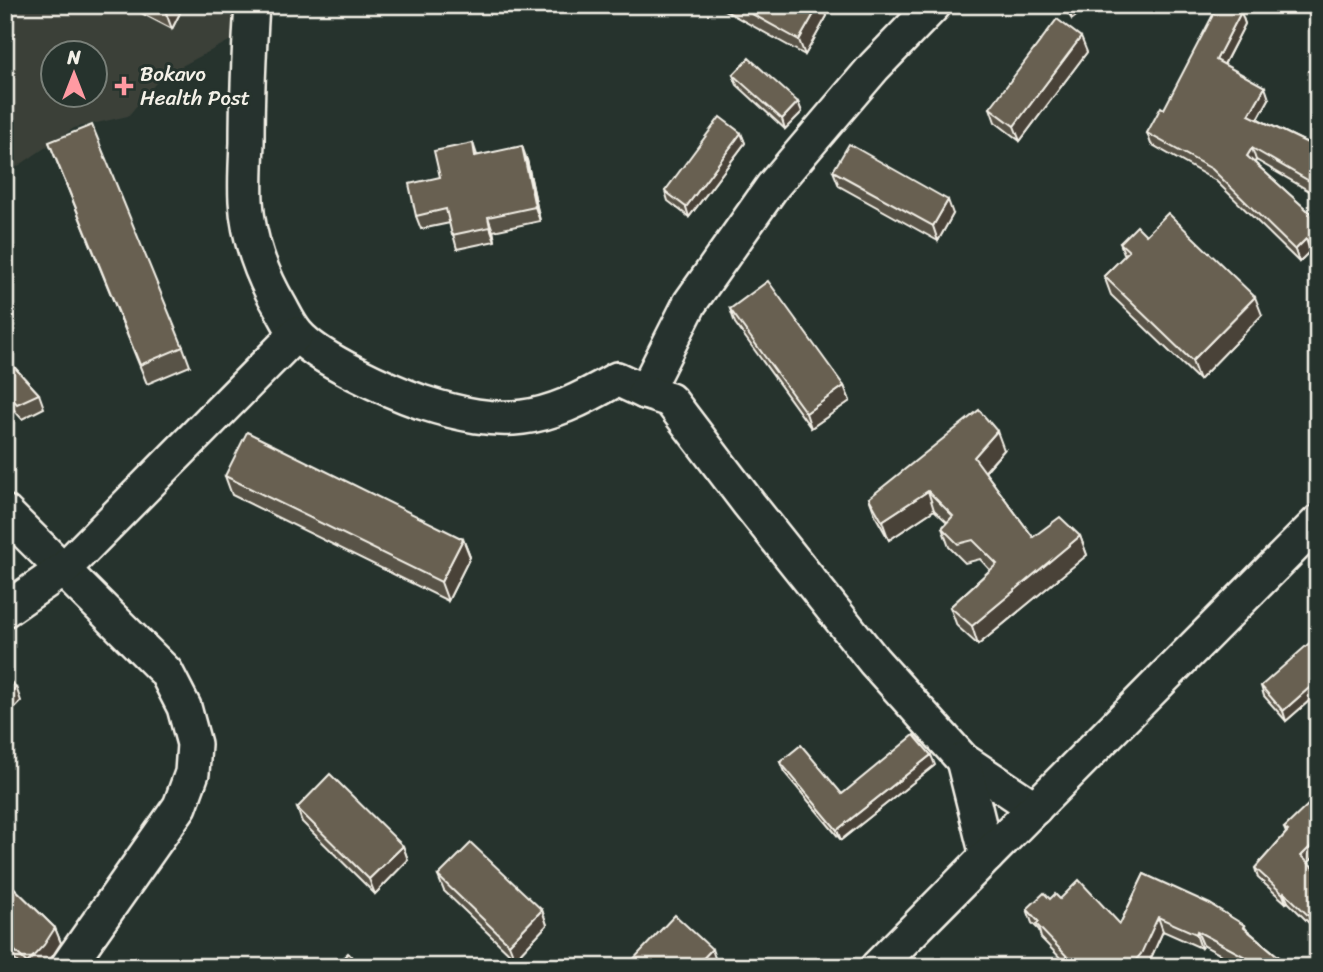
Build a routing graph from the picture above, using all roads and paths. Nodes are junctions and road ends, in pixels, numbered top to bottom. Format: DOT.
graph roads {
  1 [pos="252,5"];
  2 [pos="934,5"];
  3 [pos="296,334"];
  4 [pos="645,392"];
  5 [pos="5,512"];
  6 [pos="1318,522"];
  7 [pos="65,568"];
  8 [pos="5,610"];
  9 [pos="963,760"];
  10 [pos="1035,808"];
  11 [pos="987,856"];
  12 [pos="67,967"];
  13 [pos="877,967"];
  1 -- 3 [label="street"];
  2 -- 4 [label="street"];
  3 -- 4 [label="street"];
  3 -- 7 [label="street"];
  4 -- 9 [label="street"];
  5 -- 7 [label="street"];
  6 -- 10 [label="street"];
  7 -- 8 [label="street"];
  7 -- 12 [label="street"];
  9 -- 10 [label="street"];
  9 -- 11 [label="street"];
  10 -- 11 [label="street"];
  11 -- 13 [label="street"];
}
